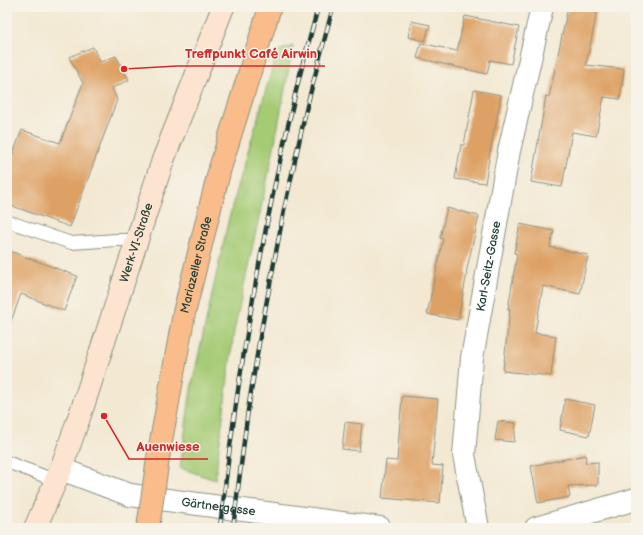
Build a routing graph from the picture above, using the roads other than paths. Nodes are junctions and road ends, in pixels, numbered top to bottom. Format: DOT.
graph roads {
  1 [pos="223,7"];
  2 [pos="270,7"];
  3 [pos="542,7"];
  4 [pos="7,221"];
  5 [pos="137,240"];
  6 [pos="7,462"];
  7 [pos="59,475"];
  8 [pos="636,499"];
  9 [pos="35,528"];
  10 [pos="148,528"];
  11 [pos="380,528"];
  12 [pos="478,528"];
  13 [pos="536,528"];
  1 -- 5 [label="main road, Werk-VI-Straße"];
  2 -- 10 [label="highway, Mariazeller Straße, bridge"];
  3 -- 12 [label="street, Karl-Seitz-Gasse"];
  4 -- 5 [label="lane"];
  5 -- 7 [label="main road, Werk-VI-Straße"];
  6 -- 7 [label="lane"];
  7 -- 9 [label="main road, Werk-VI-Straße"];
  7 -- 11 [label="street, Gärtnergasse"];
  8 -- 13 [label="street"];
}
